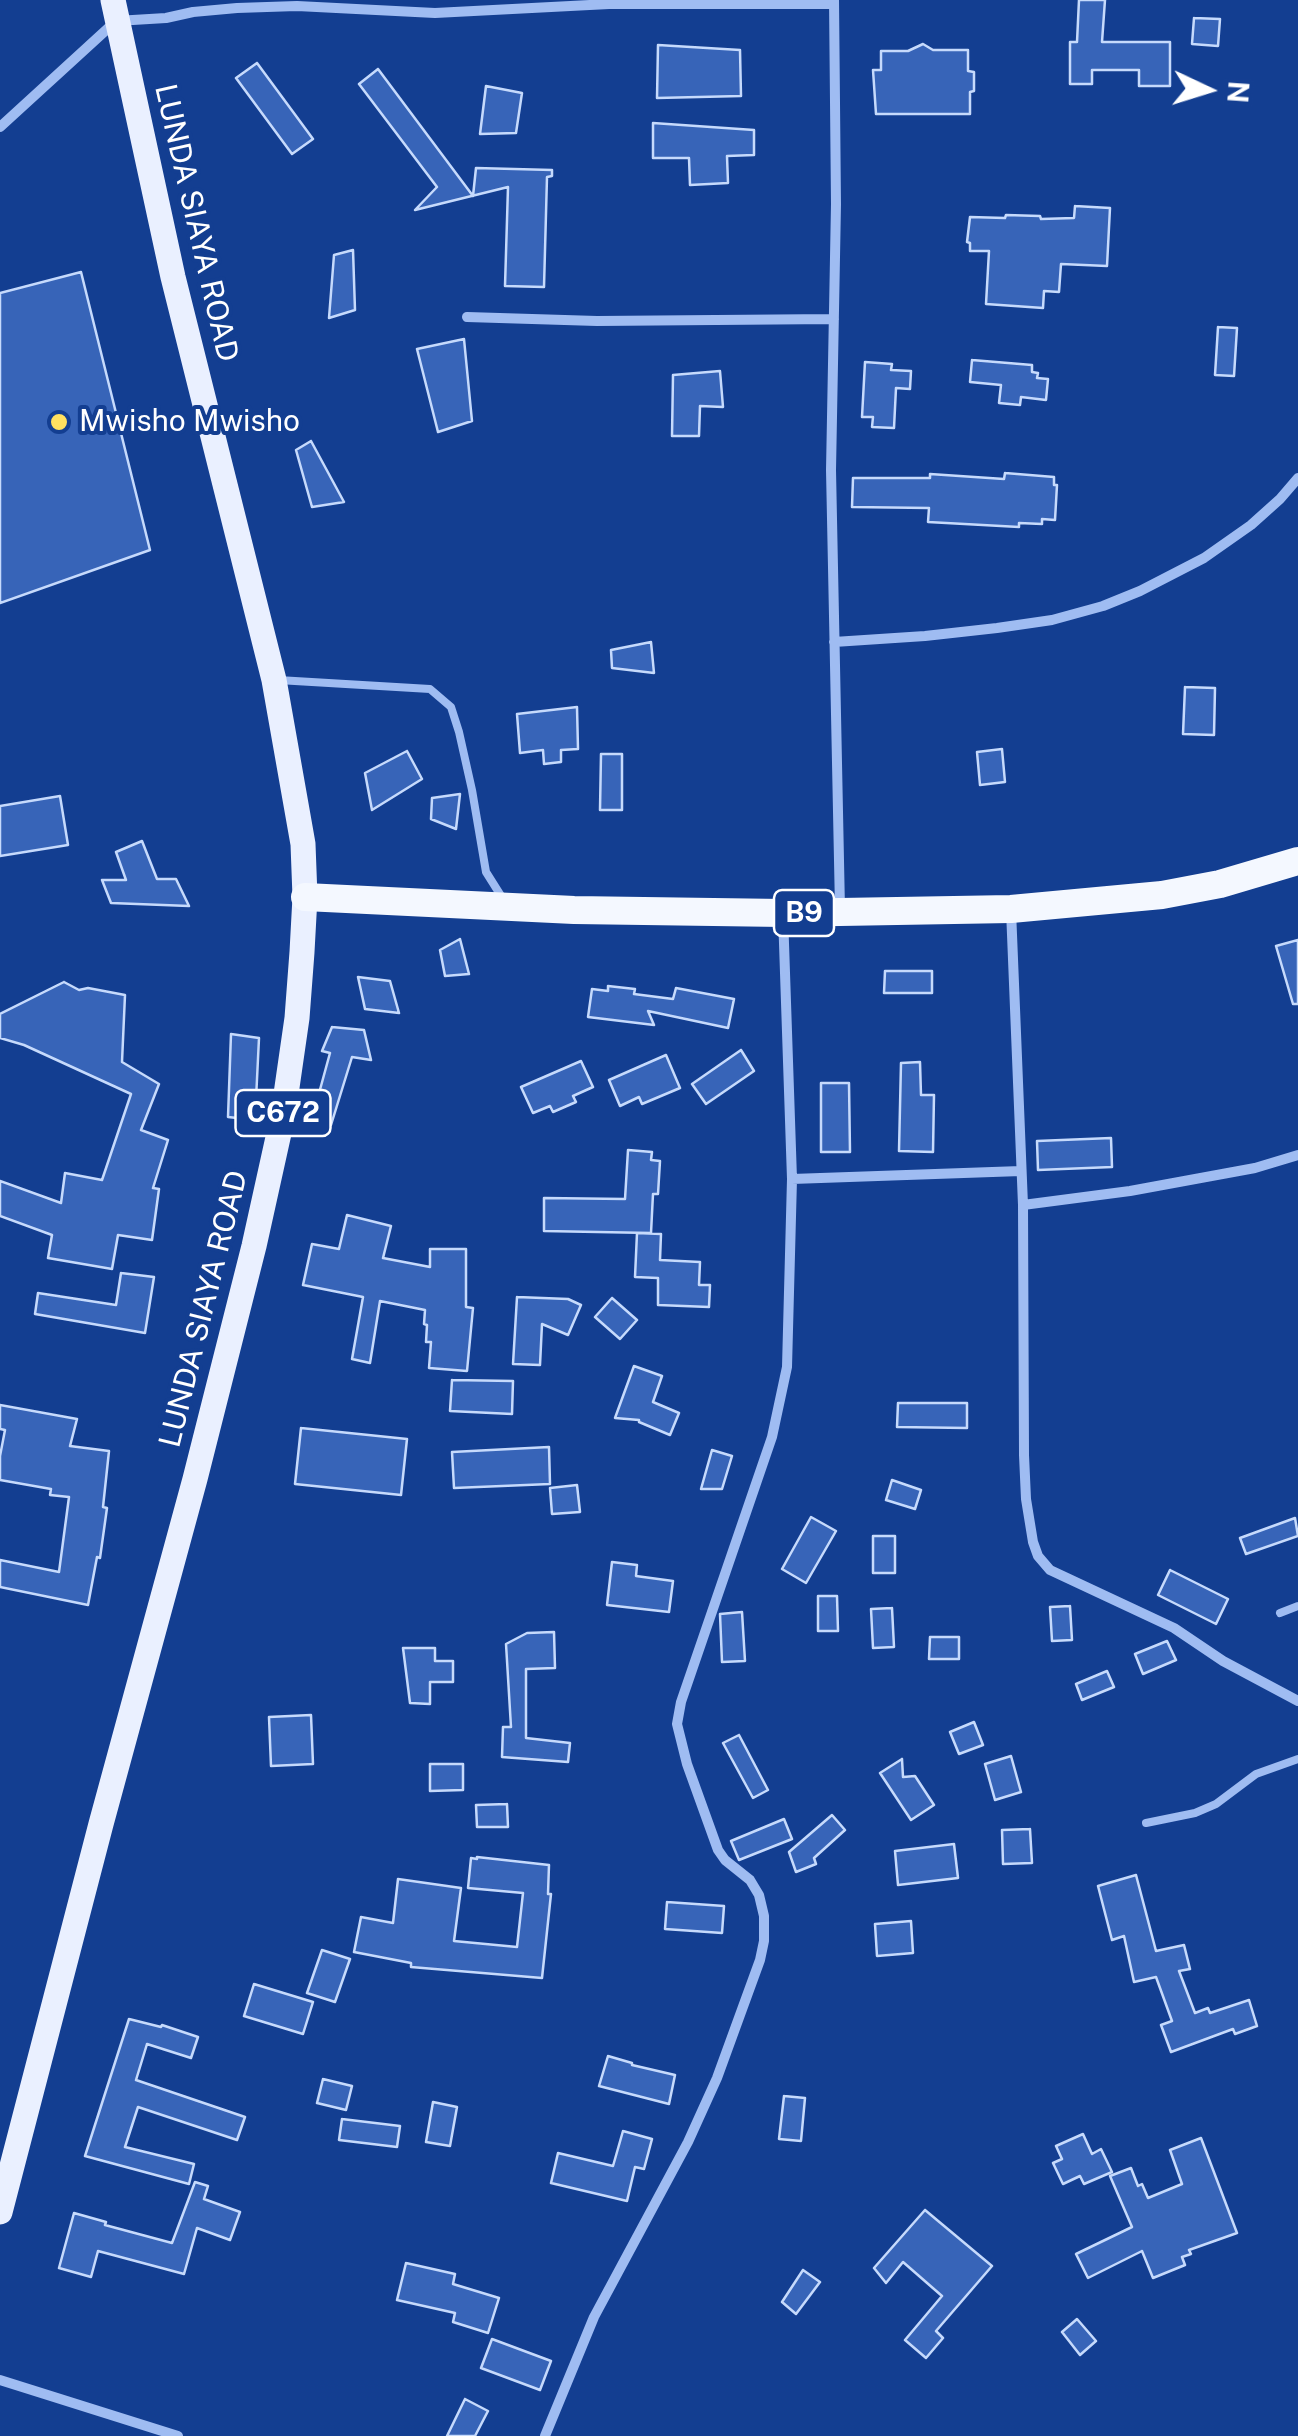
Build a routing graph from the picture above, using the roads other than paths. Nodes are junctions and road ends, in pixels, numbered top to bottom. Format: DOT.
graph roads {
  1 [pos="834,2"];
  2 [pos="298,3"];
  3 [pos="115,11"];
  4 [pos="0,127"];
  5 [pos="467,317"];
  6 [pos="834,318"];
  7 [pos="1298,478"];
  8 [pos="834,642"];
  9 [pos="274,680"];
  10 [pos="1298,861"];
  11 [pos="305,896"];
  12 [pos="508,906"];
  13 [pos="1011,909"];
  14 [pos="840,912"];
  15 [pos="783,913"];
  16 [pos="1298,1154"];
  17 [pos="1021,1171"];
  18 [pos="792,1179"];
  19 [pos="1023,1205"];
  20 [pos="1298,1606"];
  21 [pos="1280,1613"];
  22 [pos="1298,1700"];
  23 [pos="1298,1760"];
  24 [pos="1146,1823"];
  25 [pos="0,2212"];
  26 [pos="0,2380"];
  27 [pos="178,2436"];
  28 [pos="544,2436"];
  1 -- 2 [label="street"];
  1 -- 6 [label="street"];
  2 -- 3 [label="street"];
  3 -- 4 [label="street"];
  3 -- 9 [label="main road, LUNDA SIAYA ROAD / C672"];
  5 -- 6 [label="street"];
  6 -- 8 [label="street"];
  7 -- 8 [label="street"];
  8 -- 14 [label="street"];
  9 -- 11 [label="main road, LUNDA SIAYA ROAD / C672"];
  9 -- 12 [label="lane"];
  10 -- 13 [label="highway, B9"];
  11 -- 12 [label="highway, B9"];
  11 -- 25 [label="main road, LUNDA SIAYA ROAD / C672"];
  12 -- 15 [label="highway, B9"];
  13 -- 14 [label="highway, B9"];
  13 -- 17 [label="street"];
  14 -- 15 [label="highway, B9"];
  15 -- 18 [label="street"];
  16 -- 19 [label="street"];
  17 -- 18 [label="street"];
  17 -- 19 [label="street"];
  18 -- 28 [label="street"];
  19 -- 22 [label="street"];
  20 -- 21 [label="lane"];
  23 -- 24 [label="lane"];
  26 -- 27 [label="street"];
}
